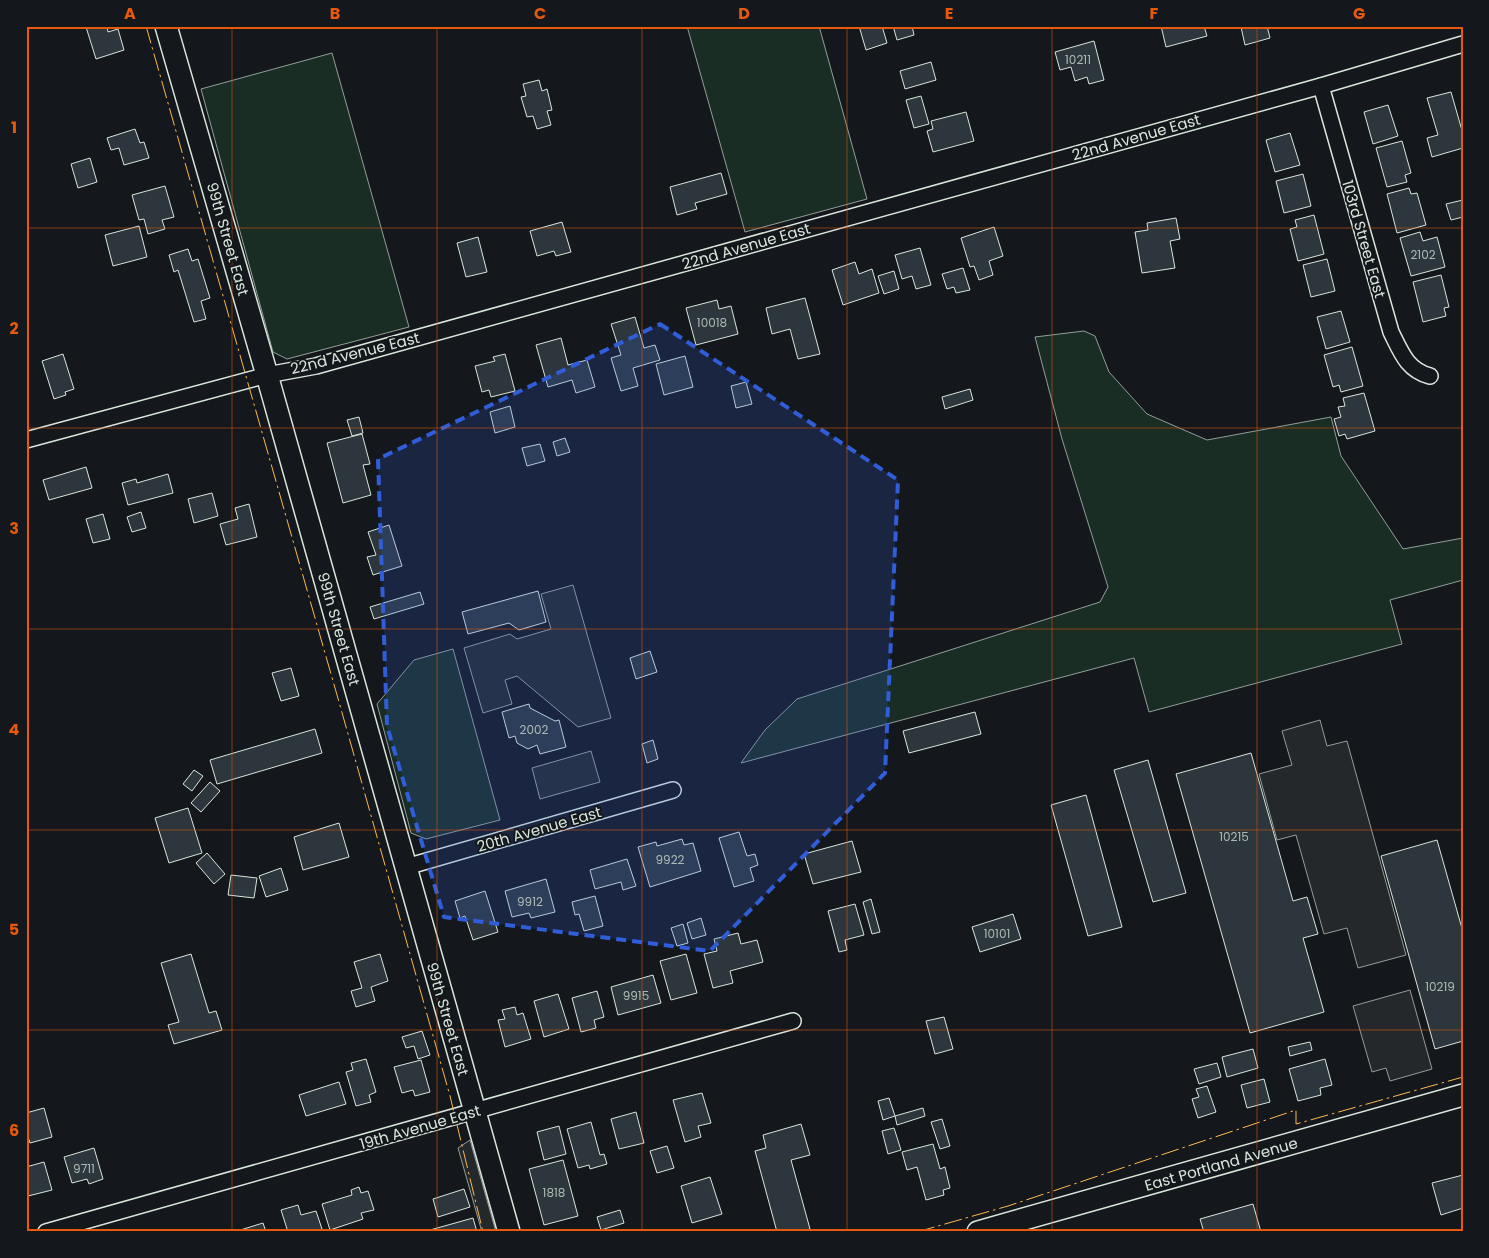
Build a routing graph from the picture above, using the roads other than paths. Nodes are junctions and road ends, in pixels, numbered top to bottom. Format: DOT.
graph roads {
  1 [pos="166,26"];
  2 [pos="1463,44"];
  3 [pos="1322,86"];
  4 [pos="267,375"];
  5 [pos="1430,376"];
  6 [pos="26,440"];
  7 [pos="673,790"];
  8 [pos="406,867"];
  9 [pos="793,1021"];
  10 [pos="1463,1095"];
  11 [pos="474,1111"];
  12 [pos="46,1232"];
  13 [pos="509,1232"];
  14 [pos="978,1232"];
  1 -- 4 [label="street, 99th Street East"];
  2 -- 3 [label="street, 22nd Avenue East"];
  3 -- 4 [label="street, 22nd Avenue East"];
  3 -- 5 [label="street, 103rd Street East"];
  4 -- 6 [label="street, 22nd Avenue East"];
  4 -- 8 [label="street, 99th Street East"];
  7 -- 8 [label="street, 20th Avenue East"];
  8 -- 11 [label="street, 99th Street East"];
  9 -- 11 [label="street, 19th Avenue East"];
  10 -- 14 [label="street, East Portland Avenue"];
  11 -- 12 [label="street, 19th Avenue East"];
  11 -- 13 [label="street, 99th Street East"];
}
